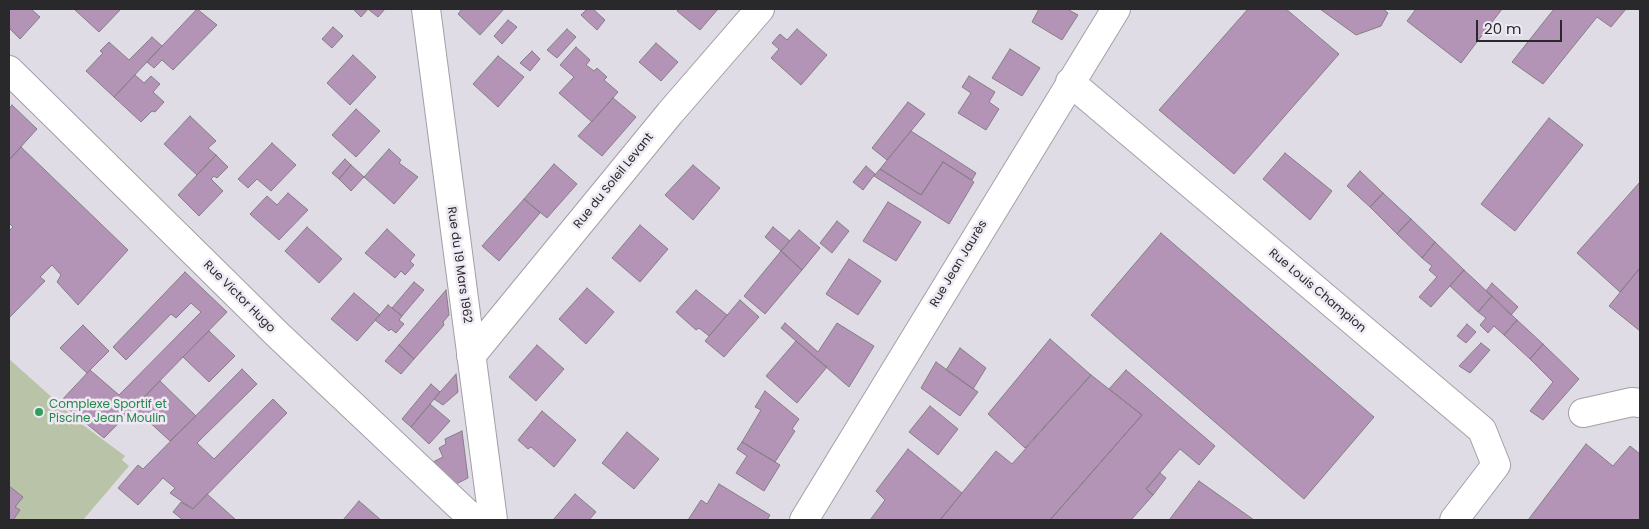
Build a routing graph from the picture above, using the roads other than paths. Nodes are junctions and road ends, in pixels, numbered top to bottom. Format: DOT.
graph roads {
  1 [pos="426,9"];
  2 [pos="760,9"];
  3 [pos="1116,9"];
  4 [pos="9,70"];
  5 [pos="1070,82"];
  6 [pos="471,356"];
  7 [pos="1640,404"];
  8 [pos="1583,413"];
  9 [pos="474,520"];
  10 [pos="493,520"];
  11 [pos="804,520"];
  12 [pos="1454,520"];
  1 -- 6 [label="street, Rue du 19 Mars 1962"];
  2 -- 6 [label="street, Rue du Soleil Levant"];
  3 -- 5 [label="street, Rue Jean Jaurès"];
  4 -- 9 [label="street, Rue Victor Hugo"];
  5 -- 11 [label="street, Rue Jean Jaurès"];
  5 -- 12 [label="street, Rue Louis Champion"];
  6 -- 10 [label="street, Rue du 19 Mars 1962"];
  7 -- 8 [label="street"];
}
